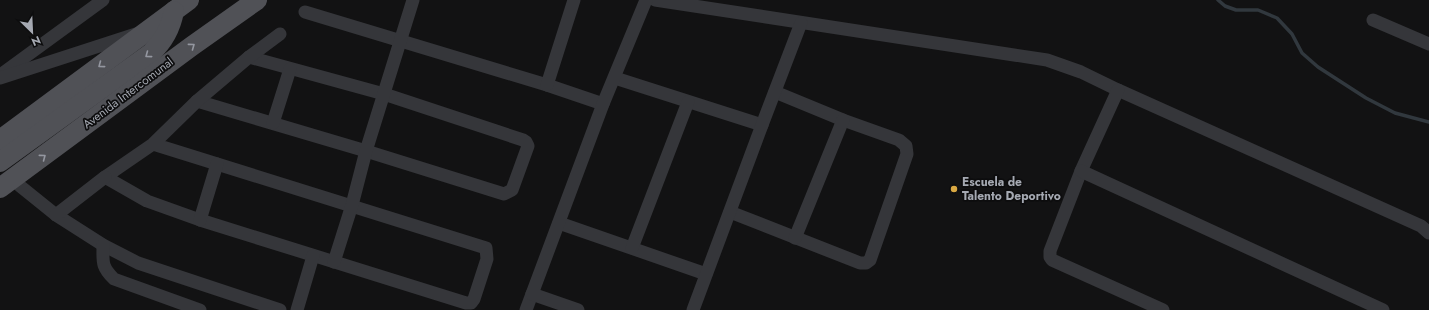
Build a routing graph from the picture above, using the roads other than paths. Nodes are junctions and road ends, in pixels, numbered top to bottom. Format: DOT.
graph roads {
  1 [pos="103,0"];
  2 [pos="266,0"];
  3 [pos="414,0"];
  4 [pos="574,0"];
  5 [pos="646,0"];
  6 [pos="655,0"];
  7 [pos="182,5"];
  8 [pos="251,5"];
  9 [pos="305,12"];
  10 [pos="1373,20"];
  11 [pos="802,23"];
  12 [pos="149,29"];
  13 [pos="280,34"];
  14 [pos="401,40"];
  15 [pos="1429,44"];
  16 [pos="249,57"];
  17 [pos="290,69"];
  18 [pos="0,77"];
  19 [pos="615,78"];
  20 [pos="547,85"];
  21 [pos="1118,90"];
  22 [pos="774,92"];
  23 [pos="384,94"];
  24 [pos="197,101"];
  25 [pos="688,102"];
  26 [pos="603,104"];
  27 [pos="843,120"];
  28 [pos="273,123"];
  29 [pos="762,125"];
  30 [pos="0,140"];
  31 [pos="28,141"];
  32 [pos="153,144"];
  33 [pos="366,151"];
  34 [pos="0,162"];
  35 [pos="217,164"];
  36 [pos="1081,171"];
  37 [pos="105,177"];
  38 [pos="5,182"];
  39 [pos="352,205"];
  40 [pos="730,212"];
  41 [pos="56,215"];
  42 [pos="200,220"];
  43 [pos="559,223"];
  44 [pos="1429,233"];
  45 [pos="795,238"];
  46 [pos="103,245"];
  47 [pos="632,248"];
  48 [pos="313,256"];
  49 [pos="334,262"];
  50 [pos="706,274"];
  51 [pos="532,294"];
  52 [pos="245,305"];
  53 [pos="262,308"];
  54 [pos="1160,309"];
  55 [pos="200,310"];
  56 [pos="280,310"];
  57 [pos="297,310"];
  58 [pos="526,310"];
  59 [pos="578,310"];
  60 [pos="693,310"];
  61 [pos="1383,310"];
  1 -- 18 [label="street"];
  2 -- 8 [label="main road, Avenida Intercomunal"];
  3 -- 14 [label="street"];
  4 -- 20 [label="street"];
  5 -- 19 [label="street"];
  6 -- 11 [label="street"];
  7 -- 12 [label="main road"];
  7 -- 31 [label="main road, one-way"];
  38 -- 8 [label="main road, Avenida Intercomunal, one-way"];
  9 -- 14 [label="street"];
  10 -- 15 [label="street"];
  11 -- 21 [label="street"];
  11 -- 22 [label="street"];
  12 -- 18 [label="street"];
  12 -- 30 [label="main road, one-way"];
  13 -- 16 [label="street"];
  14 -- 20 [label="street"];
  14 -- 23 [label="street"];
  16 -- 17 [label="street"];
  16 -- 24 [label="street"];
  17 -- 23 [label="street"];
  17 -- 28 [label="street"];
  19 -- 25 [label="street"];
  19 -- 26 [label="street"];
  20 -- 26 [label="street"];
  21 -- 36 [label="street"];
  21 -- 44 [label="street"];
  22 -- 27 [label="street"];
  22 -- 29 [label="street"];
  23 -- 33 [label="street"];
  23 -- 33 [label="street"];
  24 -- 28 [label="street"];
  24 -- 32 [label="street"];
  25 -- 29 [label="street"];
  25 -- 47 [label="street"];
  26 -- 43 [label="street"];
  27 -- 45 [label="street"];
  27 -- 45 [label="street"];
  28 -- 33 [label="street"];
  29 -- 40 [label="street"];
  31 -- 34 [label="main road"];
  31 -- 38 [label="main road"];
  32 -- 35 [label="street"];
  32 -- 37 [label="street"];
  33 -- 39 [label="street"];
  35 -- 39 [label="street"];
  35 -- 42 [label="street"];
  36 -- 54 [label="street"];
  36 -- 61 [label="street"];
  37 -- 41 [label="street"];
  37 -- 42 [label="street"];
  38 -- 41 [label="street"];
  39 -- 49 [label="street"];
  39 -- 49 [label="street"];
  40 -- 45 [label="street"];
  40 -- 50 [label="street"];
  41 -- 46 [label="street"];
  42 -- 48 [label="street"];
  43 -- 47 [label="street"];
  43 -- 51 [label="street"];
  46 -- 52 [label="street"];
  46 -- 55 [label="street"];
  47 -- 50 [label="street"];
  48 -- 49 [label="street"];
  48 -- 57 [label="street"];
  50 -- 60 [label="street"];
  51 -- 58 [label="street"];
  51 -- 59 [label="street"];
  52 -- 53 [label="street"];
  53 -- 56 [label="street"];
}
